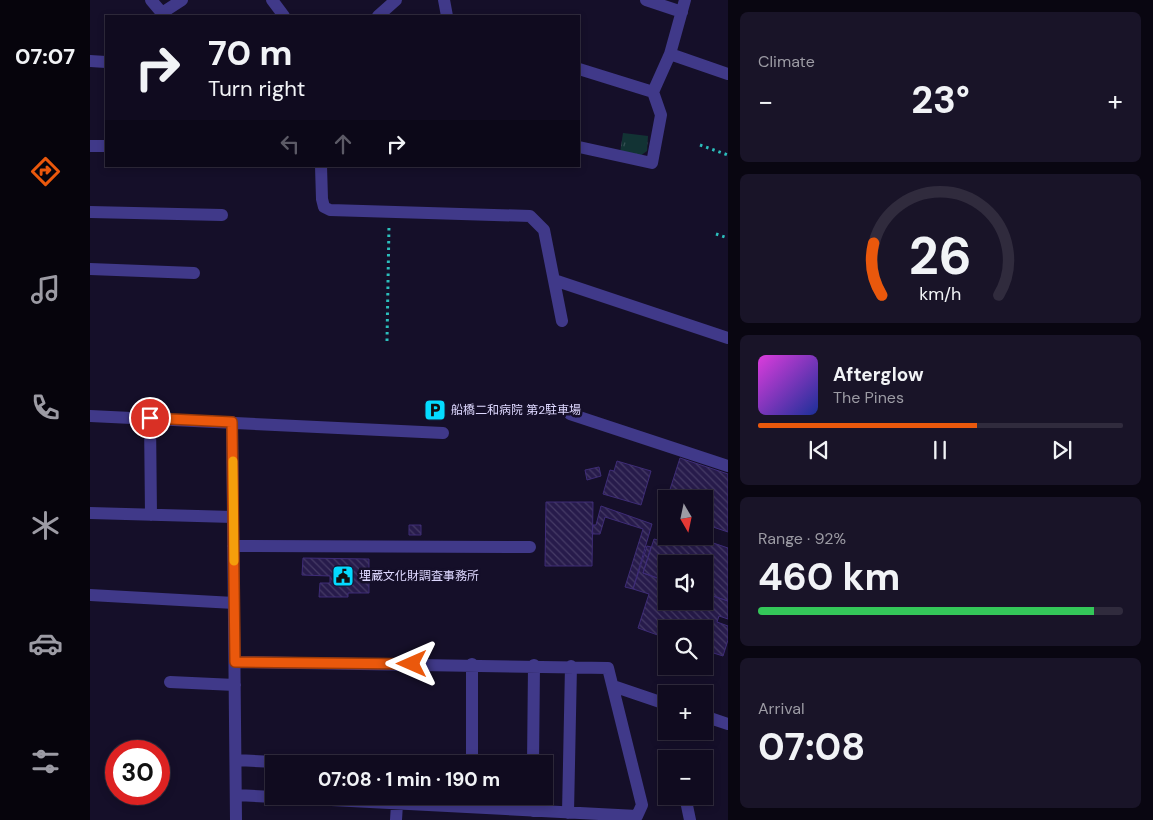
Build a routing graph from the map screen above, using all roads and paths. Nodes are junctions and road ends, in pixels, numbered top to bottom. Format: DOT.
graph roads {
  1 [pos="151,0"];
  2 [pos="182,0"];
  3 [pos="272,0"];
  4 [pos="396,0"];
  5 [pos="444,0"];
  6 [pos="646,0"];
  7 [pos="684,6"];
  8 [pos="283,15"];
  9 [pos="379,15"];
  10 [pos="447,15"];
  11 [pos="670,54"];
  12 [pos="90,61"];
  13 [pos="105,62"];
  14 [pos="580,69"];
  15 [pos="728,74"];
  16 [pos="653,92"];
  17 [pos="700,145"];
  18 [pos="90,146"];
  19 [pos="105,146"];
  20 [pos="580,147"];
  21 [pos="728,155"];
  22 [pos="321,167"];
  23 [pos="389,211"];
  24 [pos="90,212"];
  25 [pos="222,215"];
  26 [pos="716,234"];
  27 [pos="728,238"];
  28 [pos="90,269"];
  29 [pos="194,273"];
  30 [pos="554,280"];
  31 [pos="562,322"];
  32 [pos="728,338"];
  33 [pos="387,341"];
  34 [pos="570,414"];
  35 [pos="90,416"];
  36 [pos="150,418"];
  37 [pos="232,422"];
  38 [pos="443,433"];
  39 [pos="728,466"];
  40 [pos="90,513"];
  41 [pos="151,515"];
  42 [pos="233,517"];
  43 [pos="234,546"];
  44 [pos="530,547"];
  45 [pos="90,595"];
  46 [pos="234,602"];
  47 [pos="235,662"];
  48 [pos="472,664"];
  49 [pos="534,666"];
  50 [pos="571,666"];
  51 [pos="170,682"];
  52 [pos="235,685"];
  53 [pos="613,686"];
  54 [pos="658,701"];
  55 [pos="713,719"];
  56 [pos="728,724"];
  57 [pos="472,755"];
  58 [pos="533,755"];
  59 [pos="236,760"];
  60 [pos="265,761"];
  61 [pos="236,795"];
  62 [pos="265,797"];
  63 [pos="396,805"];
  64 [pos="492,805"];
  65 [pos="532,805"];
  66 [pos="688,805"];
  67 [pos="532,811"];
  68 [pos="562,815"];
  69 [pos="693,819"];
  70 [pos="236,820"];
  71 [pos="396,820"];
  1 -- 2 [label="street"];
  3 -- 8 [label="street"];
  4 -- 9 [label="street"];
  5 -- 10 [label="street"];
  6 -- 7 [label="street"];
  7 -- 11 [label="street"];
  11 -- 15 [label="street"];
  11 -- 16 [label="street"];
  12 -- 13 [label="street"];
  14 -- 16 [label="street"];
  16 -- 20 [label="street"];
  17 -- 21 [label="path"];
  18 -- 19 [label="street"];
  22 -- 23 [label="street"];
  23 -- 30 [label="street"];
  23 -- 33 [label="path"];
  24 -- 25 [label="street"];
  26 -- 27 [label="path"];
  28 -- 29 [label="street"];
  30 -- 31 [label="street"];
  30 -- 32 [label="street"];
  34 -- 39 [label="street"];
  35 -- 36 [label="street"];
  36 -- 37 [label="street"];
  36 -- 41 [label="street"];
  37 -- 38 [label="street"];
  37 -- 42 [label="street"];
  40 -- 41 [label="street"];
  41 -- 42 [label="street"];
  42 -- 43 [label="street"];
  43 -- 44 [label="street"];
  43 -- 46 [label="street"];
  45 -- 46 [label="street"];
  46 -- 47 [label="street"];
  47 -- 48 [label="street"];
  47 -- 52 [label="street"];
  48 -- 49 [label="street"];
  48 -- 57 [label="street"];
  49 -- 50 [label="street"];
  49 -- 58 [label="street"];
  50 -- 53 [label="street"];
  50 -- 68 [label="street"];
  51 -- 52 [label="street"];
  52 -- 59 [label="street"];
  53 -- 54 [label="street"];
  53 -- 68 [label="street"];
  55 -- 56 [label="street"];
  59 -- 60 [label="street"];
  59 -- 61 [label="street"];
  61 -- 62 [label="street"];
  61 -- 70 [label="street"];
  63 -- 71 [label="street"];
  64 -- 67 [label="street"];
  65 -- 67 [label="street"];
  66 -- 69 [label="street"];
  67 -- 68 [label="street"];
}
